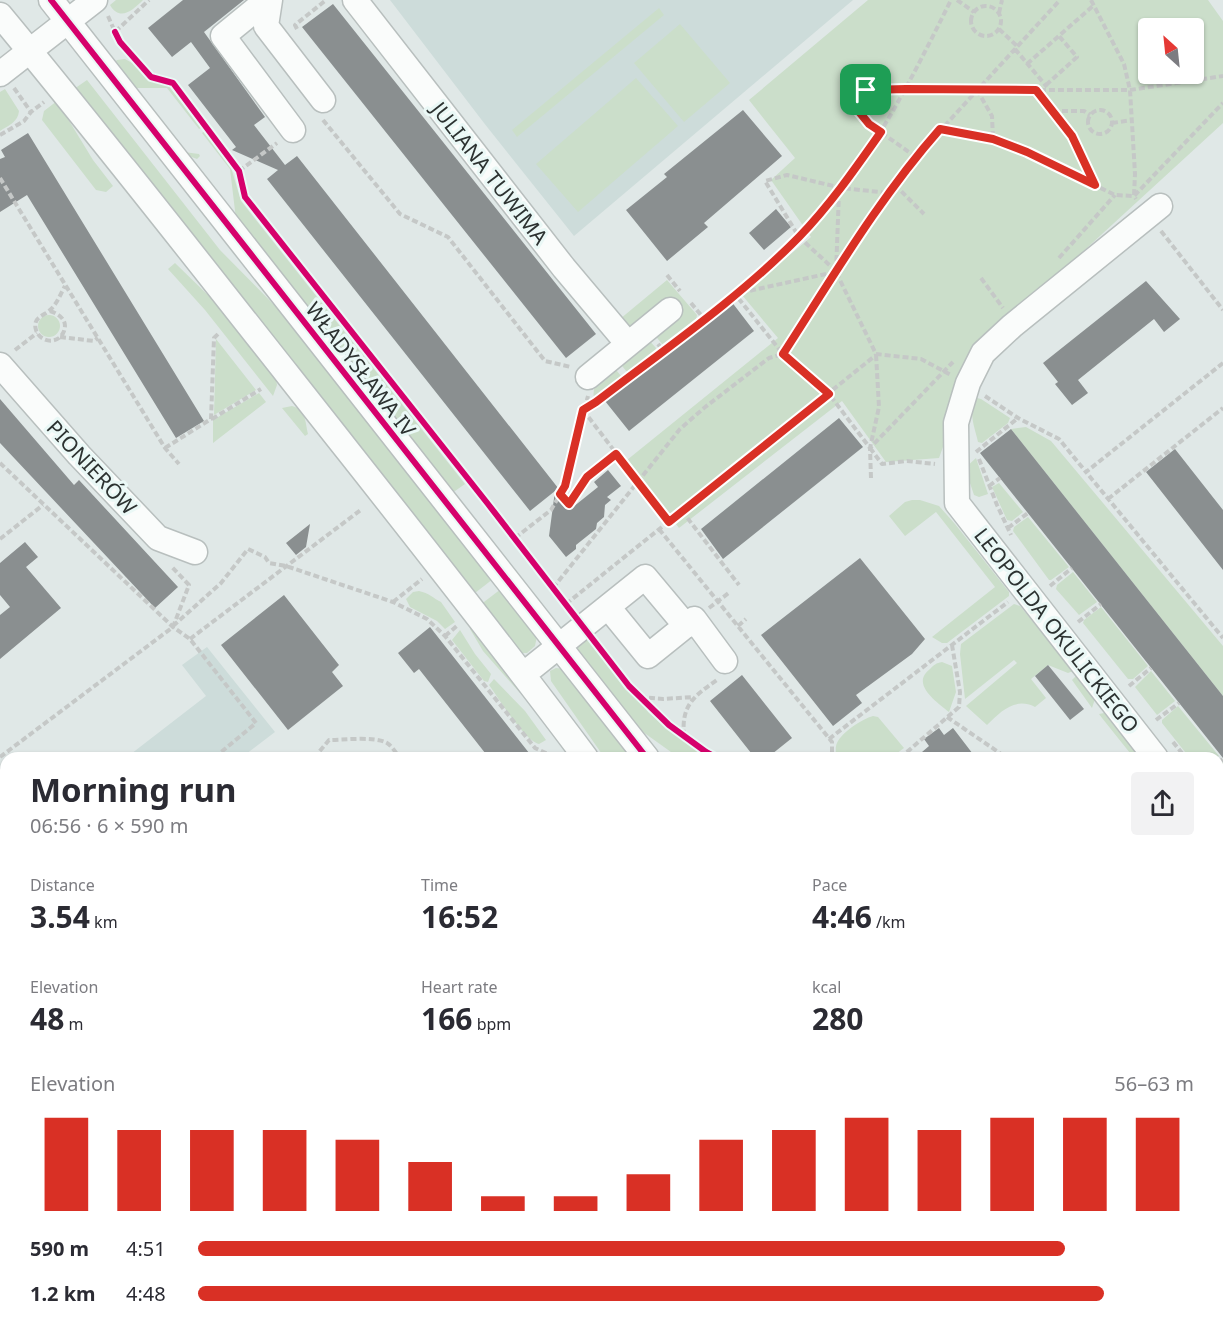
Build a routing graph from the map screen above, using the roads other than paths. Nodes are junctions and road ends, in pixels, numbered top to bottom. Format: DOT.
graph roads {
  1 [pos="51,0"];
  2 [pos="95,0"];
  3 [pos="269,0"];
  4 [pos="355,0"];
  5 [pos="0,15"];
  6 [pos="68,23"];
  7 [pos="30,52"];
  8 [pos="0,74"];
  9 [pos="320,106"];
  10 [pos="293,130"];
  11 [pos="1160,206"];
  12 [pos="670,310"];
  13 [pos="628,344"];
  14 [pos="5,360"];
  15 [pos="588,376"];
  16 [pos="195,552"];
  17 [pos="608,607"];
  18 [pos="686,626"];
  19 [pos="560,647"];
  20 [pos="725,661"];
  21 [pos="524,674"];
  22 [pos="1164,748"];
  23 [pos="582,752"];
  24 [pos="643,752"];
  1 -- 6 [label="street, WŁADYSŁAWA IV"];
  2 -- 6 [label="street"];
  3 -- 9 [label="street"];
  3 -- 10 [label="street"];
  4 -- 13 [label="street, JULIANA TUWIMA"];
  5 -- 7 [label="street"];
  6 -- 7 [label="street"];
  6 -- 19 [label="street, WŁADYSŁAWA IV"];
  7 -- 8 [label="street"];
  7 -- 21 [label="street"];
  11 -- 22 [label="street, LEOPOLDA OKULICKIEGO"];
  12 -- 13 [label="street"];
  13 -- 15 [label="street"];
  14 -- 16 [label="street, PIONIERÓW"];
  17 -- 18 [label="street"];
  17 -- 18 [label="street"];
  17 -- 19 [label="street"];
  18 -- 20 [label="street"];
  19 -- 21 [label="street"];
  19 -- 24 [label="street, WŁADYSŁAWA IV"];
  21 -- 23 [label="street"];
}
